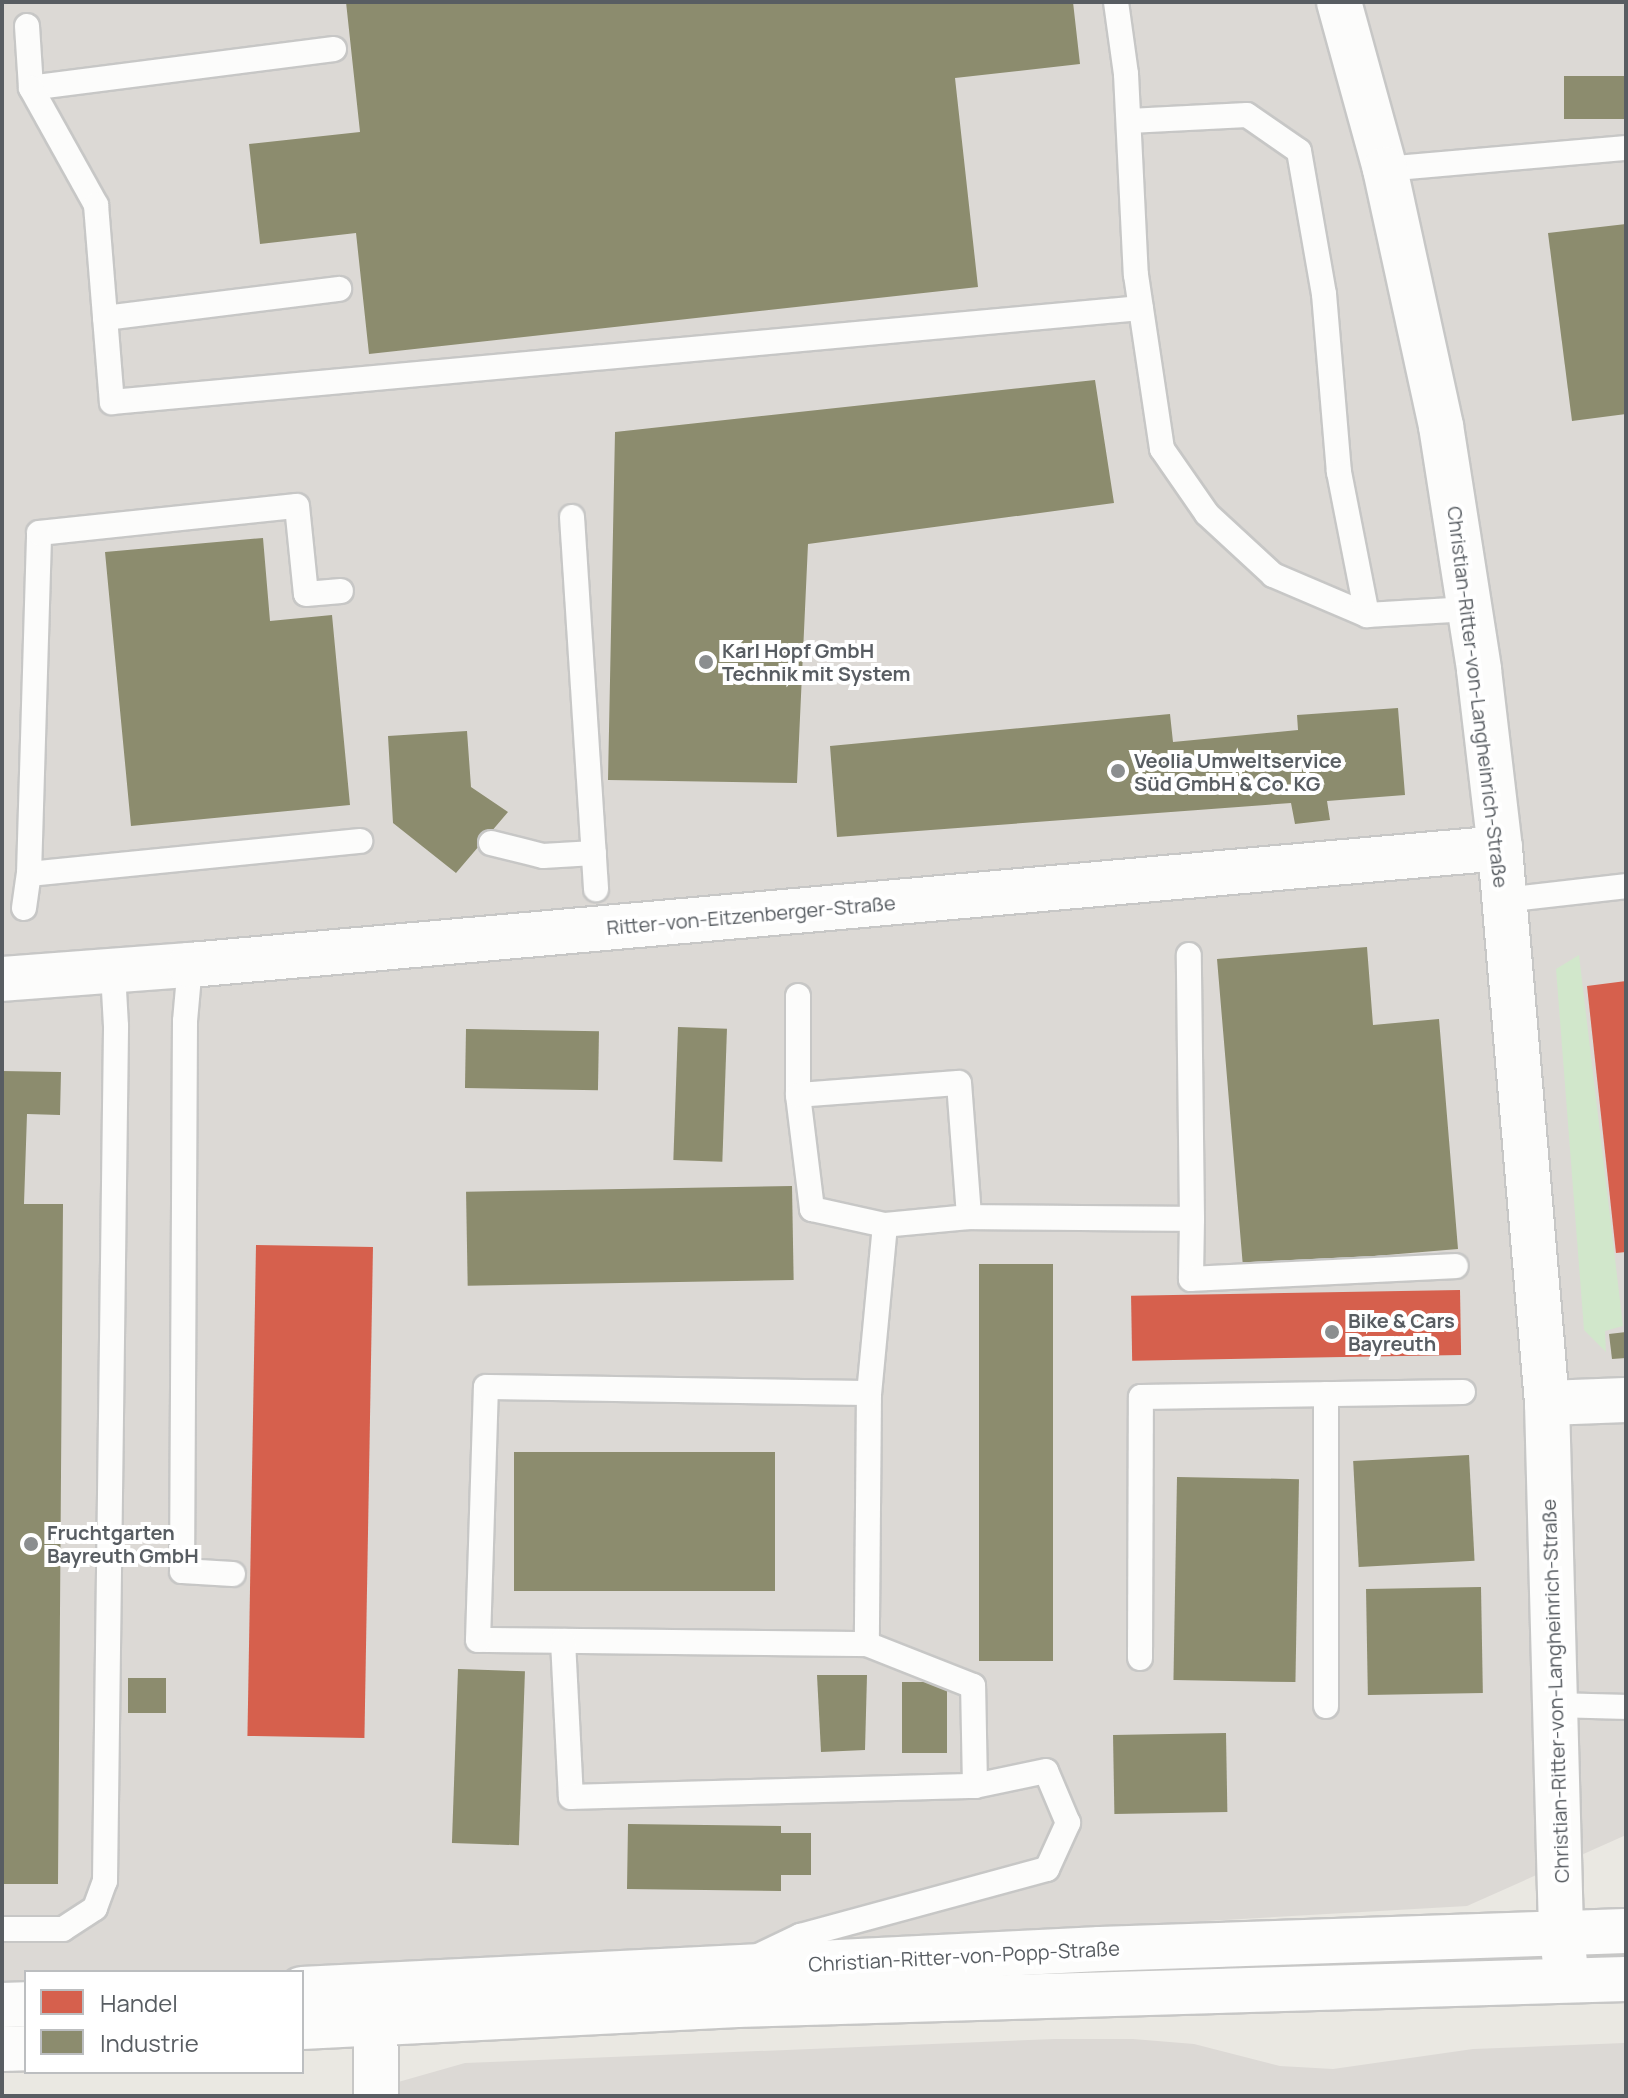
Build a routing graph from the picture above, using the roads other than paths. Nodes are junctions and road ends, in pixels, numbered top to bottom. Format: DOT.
graph roads {
  1 [pos="1116,2"];
  2 [pos="1339,2"];
  3 [pos="27,26"];
  4 [pos="334,49"];
  5 [pos="31,88"];
  6 [pos="1129,121"];
  7 [pos="1626,148"];
  8 [pos="1385,169"];
  9 [pos="339,289"];
  10 [pos="1141,308"];
  11 [pos="105,318"];
  12 [pos="572,517"];
  13 [pos="341,591"];
  14 [pos="1469,609"];
  15 [pos="1367,615"];
  16 [pos="360,841"];
  17 [pos="491,843"];
  18 [pos="1500,848"];
  19 [pos="594,853"];
  20 [pos="29,874"];
  21 [pos="1626,886"];
  22 [pos="596,889"];
  23 [pos="1504,900"];
  24 [pos="24,908"];
  25 [pos="1189,955"];
  26 [pos="190,965"];
  27 [pos="113,972"];
  28 [pos="2,979"];
  29 [pos="798,996"];
  30 [pos="798,1095"];
  31 [pos="969,1217"];
  32 [pos="1192,1219"];
  33 [pos="885,1225"];
  34 [pos="1456,1266"];
  35 [pos="1463,1392"];
  36 [pos="869,1393"];
  37 [pos="1326,1394"];
  38 [pos="1626,1400"];
  39 [pos="1547,1403"];
  40 [pos="233,1574"];
  41 [pos="563,1641"];
  42 [pos="867,1644"];
  43 [pos="1140,1658"];
  44 [pos="1556,1705"];
  45 [pos="1326,1706"];
  46 [pos="1626,1707"];
  47 [pos="975,1786"];
  48 [pos="2,1929"];
  49 [pos="1561,1931"];
  50 [pos="1626,1931"];
  51 [pos="733,1967"];
  52 [pos="1567,1978"];
  53 [pos="1626,1979"];
  54 [pos="304,1989"];
  55 [pos="24,2004"];
  56 [pos="375,2004"];
  57 [pos="2,2005"];
  58 [pos="304,2026"];
  59 [pos="24,2048"];
  60 [pos="2,2049"];
  61 [pos="376,2096"];
  1 -- 6 [label="lane"];
  2 -- 8 [label="street, Christian-Ritter-von-Langheinrich-Straße"];
  3 -- 5 [label="lane"];
  4 -- 5 [label="lane"];
  5 -- 11 [label="lane"];
  6 -- 10 [label="lane"];
  6 -- 15 [label="lane"];
  7 -- 8 [label="lane"];
  8 -- 14 [label="street, Christian-Ritter-von-Langheinrich-Straße"];
  9 -- 11 [label="lane"];
  10 -- 11 [label="lane"];
  10 -- 15 [label="lane"];
  12 -- 19 [label="lane"];
  13 -- 20 [label="lane"];
  14 -- 15 [label="lane"];
  14 -- 18 [label="street, Christian-Ritter-von-Langheinrich-Straße"];
  16 -- 20 [label="lane"];
  17 -- 19 [label="lane"];
  18 -- 23 [label="street, Christian-Ritter-von-Langheinrich-Straße"];
  18 -- 26 [label="street, Ritter-von-Eitzenberger-Straße"];
  19 -- 22 [label="lane"];
  20 -- 24 [label="lane"];
  21 -- 23 [label="lane"];
  23 -- 39 [label="street, Christian-Ritter-von-Langheinrich-Straße"];
  25 -- 32 [label="lane"];
  26 -- 27 [label="street, Ritter-von-Eitzenberger-Straße"];
  26 -- 40 [label="lane"];
  27 -- 28 [label="street, Ritter-von-Eitzenberger-Straße"];
  27 -- 48 [label="lane"];
  29 -- 30 [label="lane"];
  30 -- 31 [label="lane"];
  30 -- 33 [label="lane"];
  31 -- 32 [label="lane"];
  31 -- 33 [label="lane"];
  32 -- 34 [label="lane"];
  33 -- 36 [label="lane"];
  35 -- 37 [label="lane"];
  36 -- 41 [label="lane"];
  36 -- 42 [label="lane"];
  37 -- 43 [label="lane"];
  37 -- 45 [label="lane"];
  38 -- 39 [label="street"];
  39 -- 44 [label="street, Christian-Ritter-von-Langheinrich-Straße"];
  41 -- 42 [label="lane"];
  41 -- 47 [label="lane"];
  42 -- 47 [label="lane"];
  44 -- 46 [label="lane"];
  44 -- 49 [label="street, Christian-Ritter-von-Langheinrich-Straße"];
  47 -- 51 [label="lane"];
  49 -- 50 [label="street, Christian-Ritter-von-Popp-Straße"];
  49 -- 51 [label="street, Christian-Ritter-von-Popp-Straße"];
  49 -- 52 [label="street, Christian-Ritter-von-Langheinrich-Straße"];
  51 -- 56 [label="street, Christian-Ritter-von-Popp-Straße"];
  52 -- 53 [label="street, Christian-Ritter-von-Popp-Straße"];
  52 -- 56 [label="street, Christian-Ritter-von-Popp-Straße"];
  54 -- 56 [label="street, Christian-Ritter-von-Popp-Straße"];
  55 -- 57 [label="street"];
  56 -- 58 [label="street, Christian-Ritter-von-Popp-Straße"];
  56 -- 61 [label="street"];
  59 -- 60 [label="street"];
}
